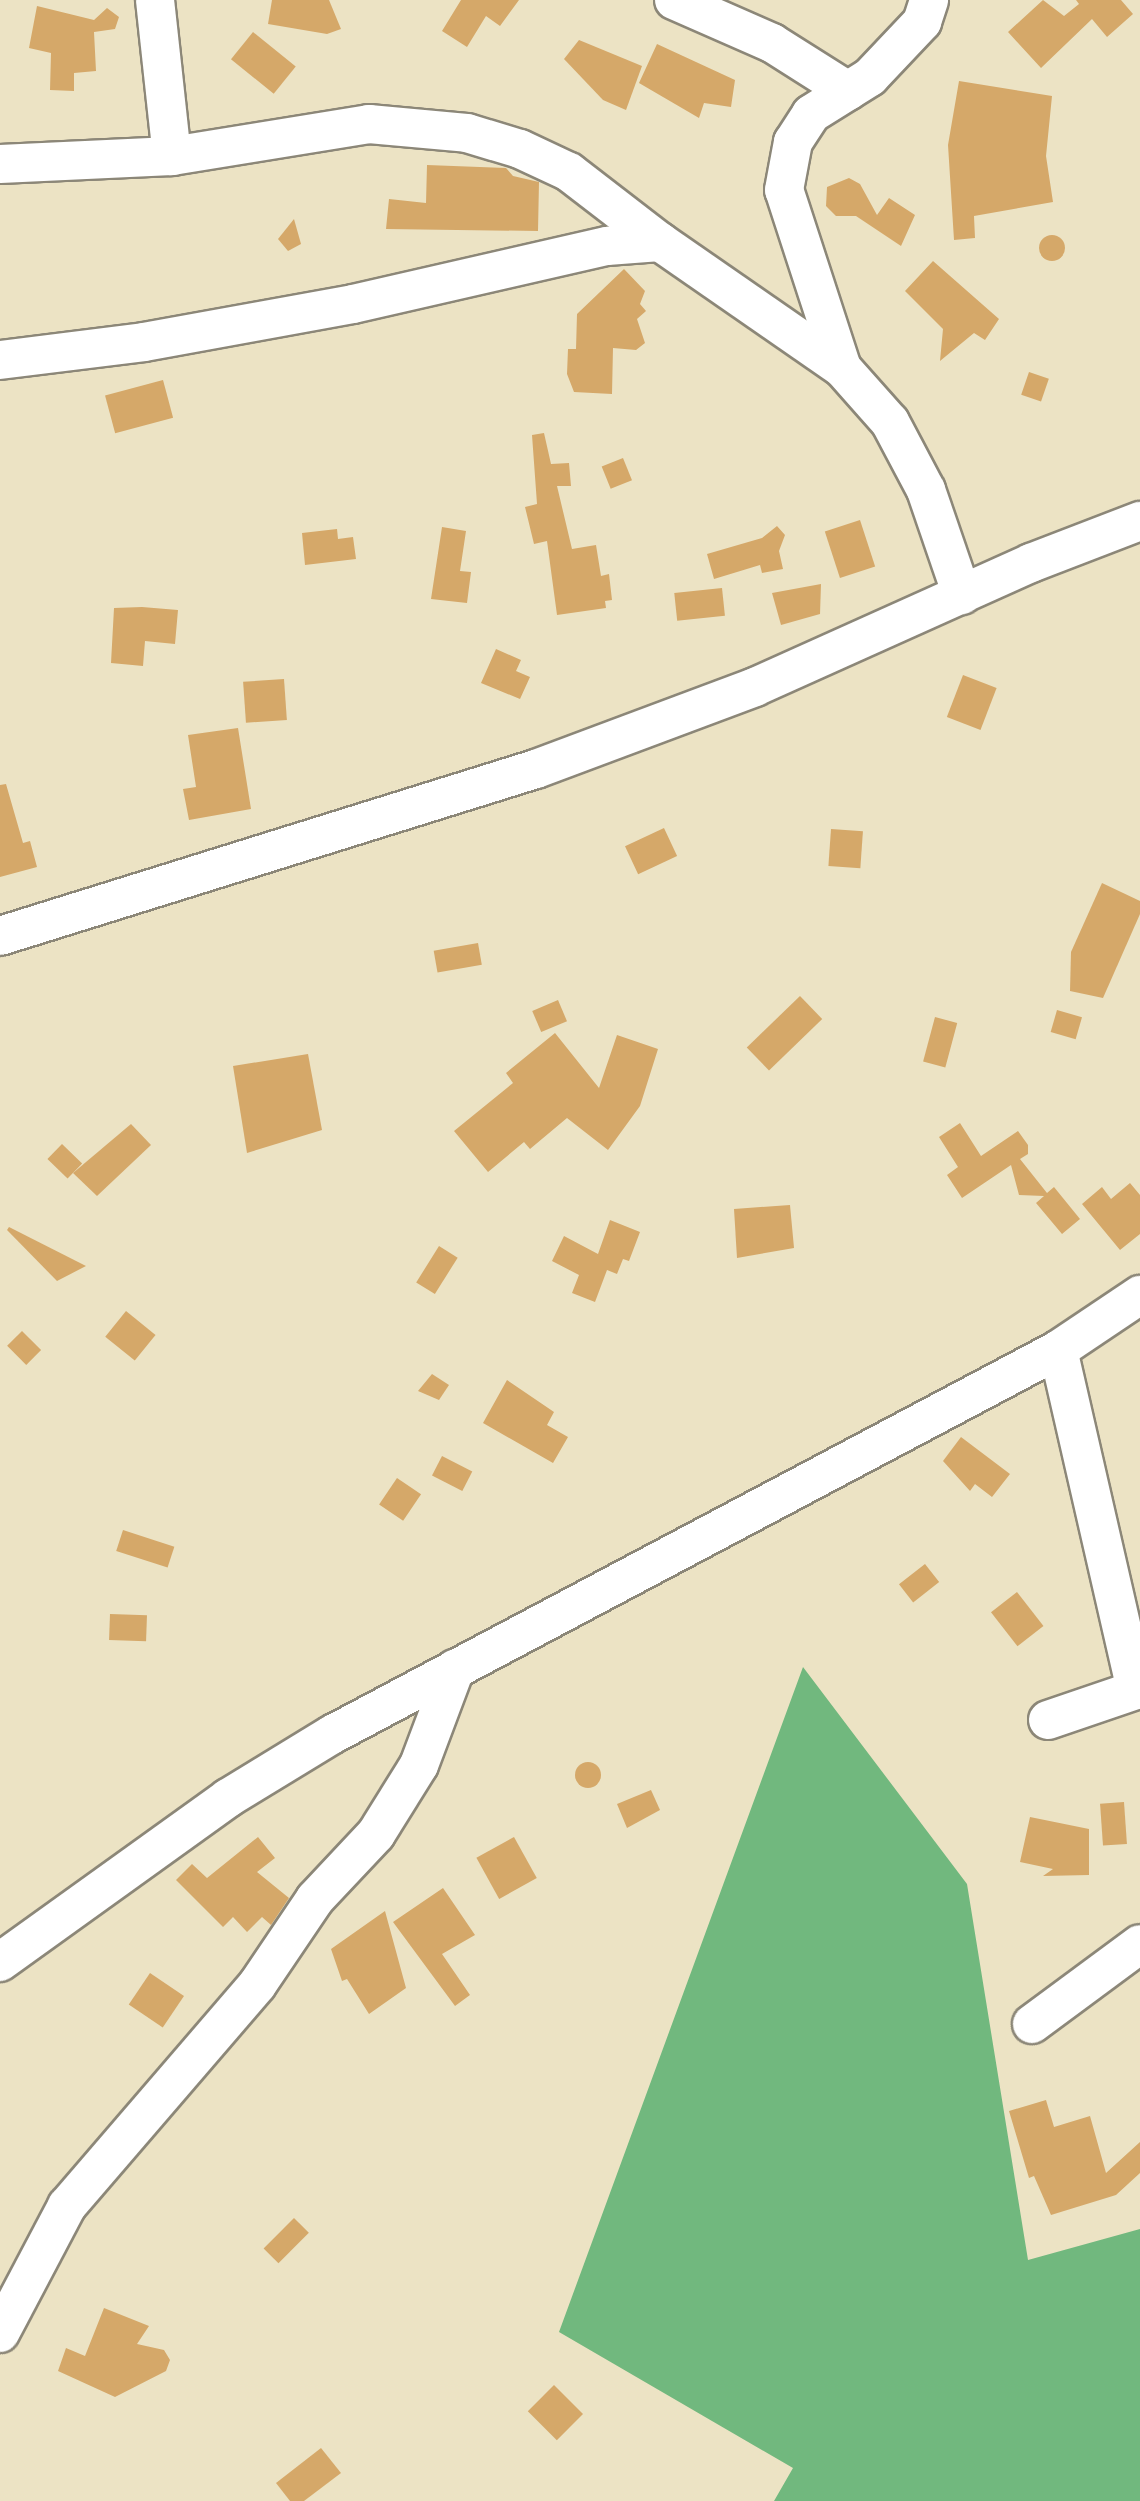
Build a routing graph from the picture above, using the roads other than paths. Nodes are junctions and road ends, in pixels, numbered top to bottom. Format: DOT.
graph roads {
  1 [pos="155,0"];
  2 [pos="674,0"];
  3 [pos="929,0"];
  4 [pos="848,91"];
  5 [pos="172,156"];
  6 [pos="0,164"];
  7 [pos="660,242"];
  8 [pos="0,360"];
  9 [pos="842,368"];
  10 [pos="1140,521"];
  11 [pos="962,595"];
  12 [pos="0,936"];
  13 [pos="1140,1295"];
  14 [pos="1058,1350"];
  15 [pos="455,1669"];
  16 [pos="1139,1691"];
  17 [pos="1048,1720"];
  18 [pos="1140,1944"];
  19 [pos="0,1962"];
  20 [pos="1032,2024"];
  21 [pos="0,2333"];
  1 -- 5 [label="street"];
  2 -- 4 [label="street"];
  3 -- 4 [label="street"];
  4 -- 9 [label="street"];
  5 -- 6 [label="street"];
  5 -- 7 [label="street"];
  7 -- 8 [label="street"];
  7 -- 9 [label="street"];
  9 -- 11 [label="street"];
  10 -- 11 [label="street"];
  11 -- 12 [label="street"];
  13 -- 14 [label="street"];
  14 -- 15 [label="street"];
  14 -- 16 [label="street"];
  15 -- 19 [label="street"];
  15 -- 21 [label="street"];
  16 -- 17 [label="street"];
  18 -- 20 [label="street"];
}
